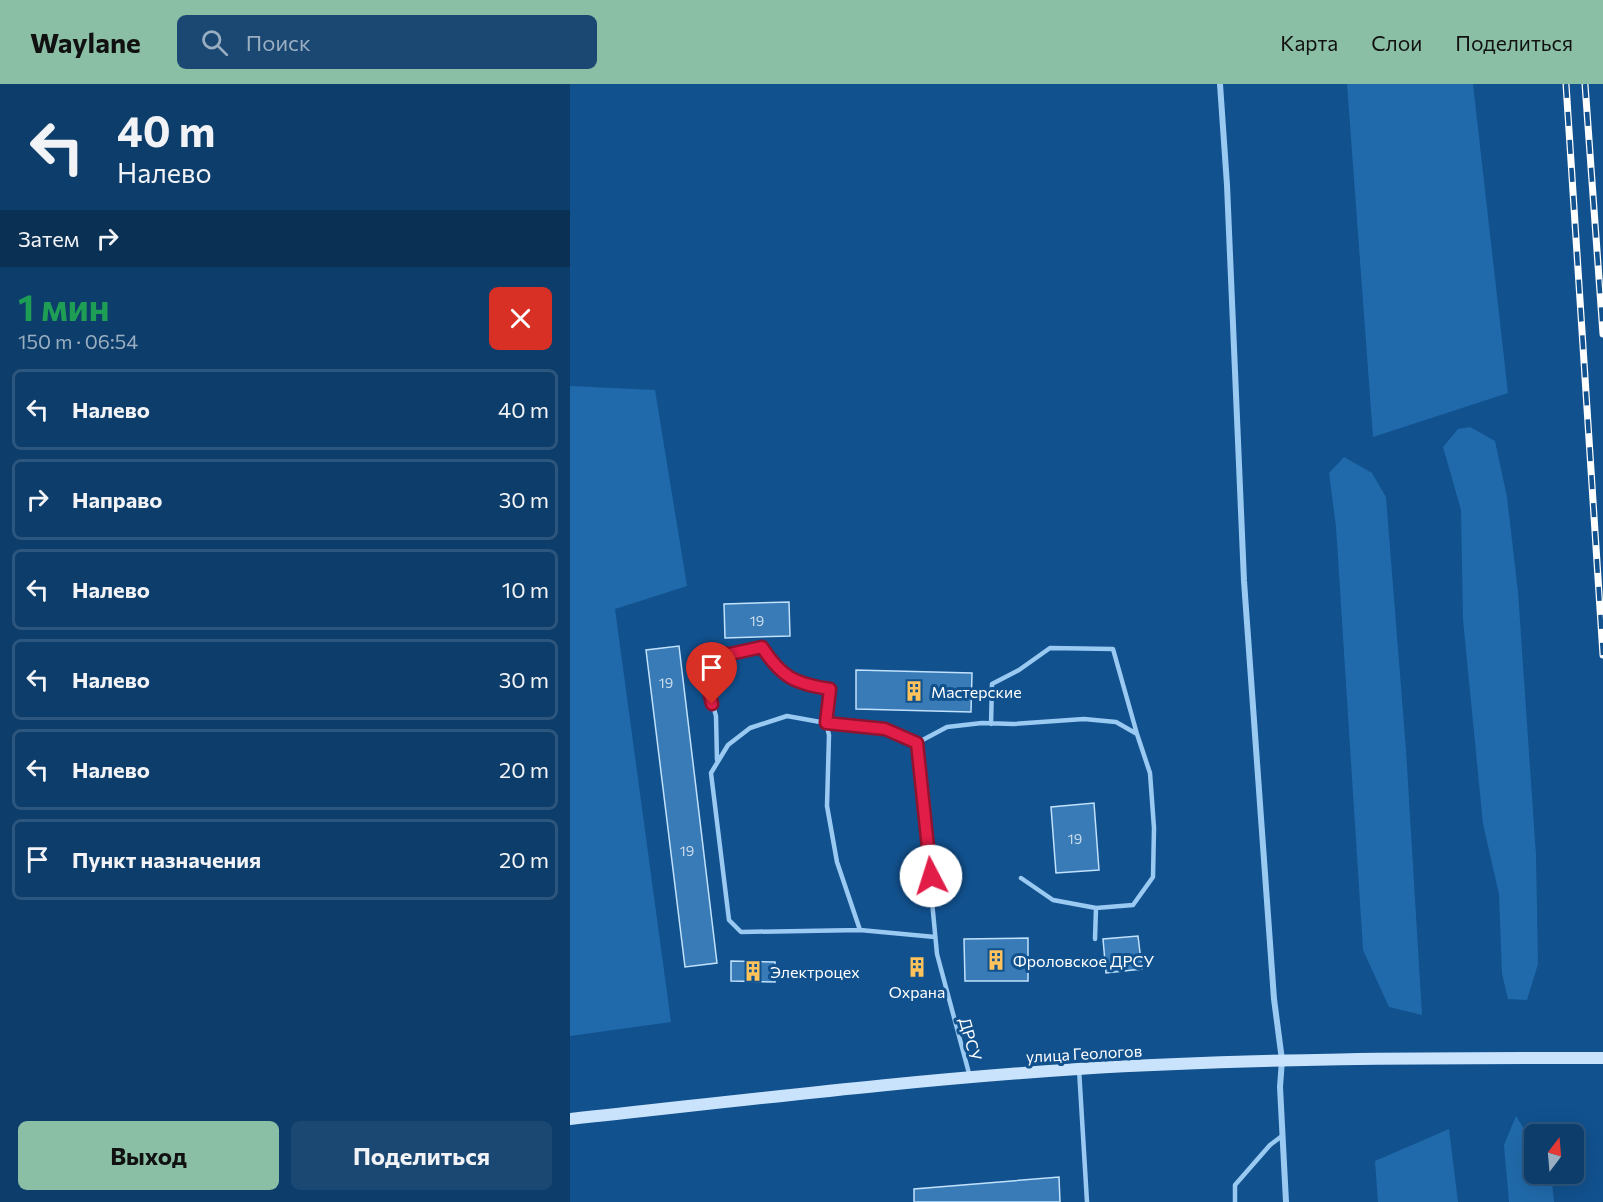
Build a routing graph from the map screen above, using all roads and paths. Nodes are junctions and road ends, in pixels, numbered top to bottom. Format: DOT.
graph roads {
  1 [pos="1220,84"];
  2 [pos="826,723"];
  3 [pos="991,724"];
  4 [pos="1137,734"];
  5 [pos="917,743"];
  6 [pos="717,763"];
  7 [pos="1021,878"];
  8 [pos="1096,909"];
  9 [pos="860,930"];
  10 [pos="935,937"];
  11 [pos="1095,939"];
  12 [pos="1603,1058"];
  13 [pos="1282,1060"];
  14 [pos="1079,1069"];
  15 [pos="970,1077"];
  16 [pos="570,1119"];
  17 [pos="1282,1136"];
  18 [pos="1086,1202"];
  19 [pos="1235,1202"];
  20 [pos="1286,1202"];
  1 -- 13 [label="street"];
  2 -- 5 [label="lane"];
  2 -- 6 [label="lane"];
  2 -- 6 [label="lane"];
  2 -- 9 [label="lane"];
  3 -- 4 [label="lane"];
  3 -- 4 [label="lane"];
  3 -- 5 [label="lane"];
  4 -- 8 [label="lane"];
  5 -- 10 [label="lane, ДРСУ"];
  6 -- 9 [label="lane"];
  7 -- 8 [label="lane"];
  8 -- 11 [label="lane"];
  9 -- 10 [label="lane"];
  10 -- 15 [label="lane, ДРСУ"];
  12 -- 13 [label="street, улица Геологов"];
  13 -- 14 [label="street, улица Геологов"];
  13 -- 17 [label="street"];
  14 -- 15 [label="street, улица Геологов"];
  14 -- 18 [label="lane"];
  15 -- 16 [label="street, улица Геологов"];
  17 -- 19 [label="lane"];
  17 -- 20 [label="street"];
}
